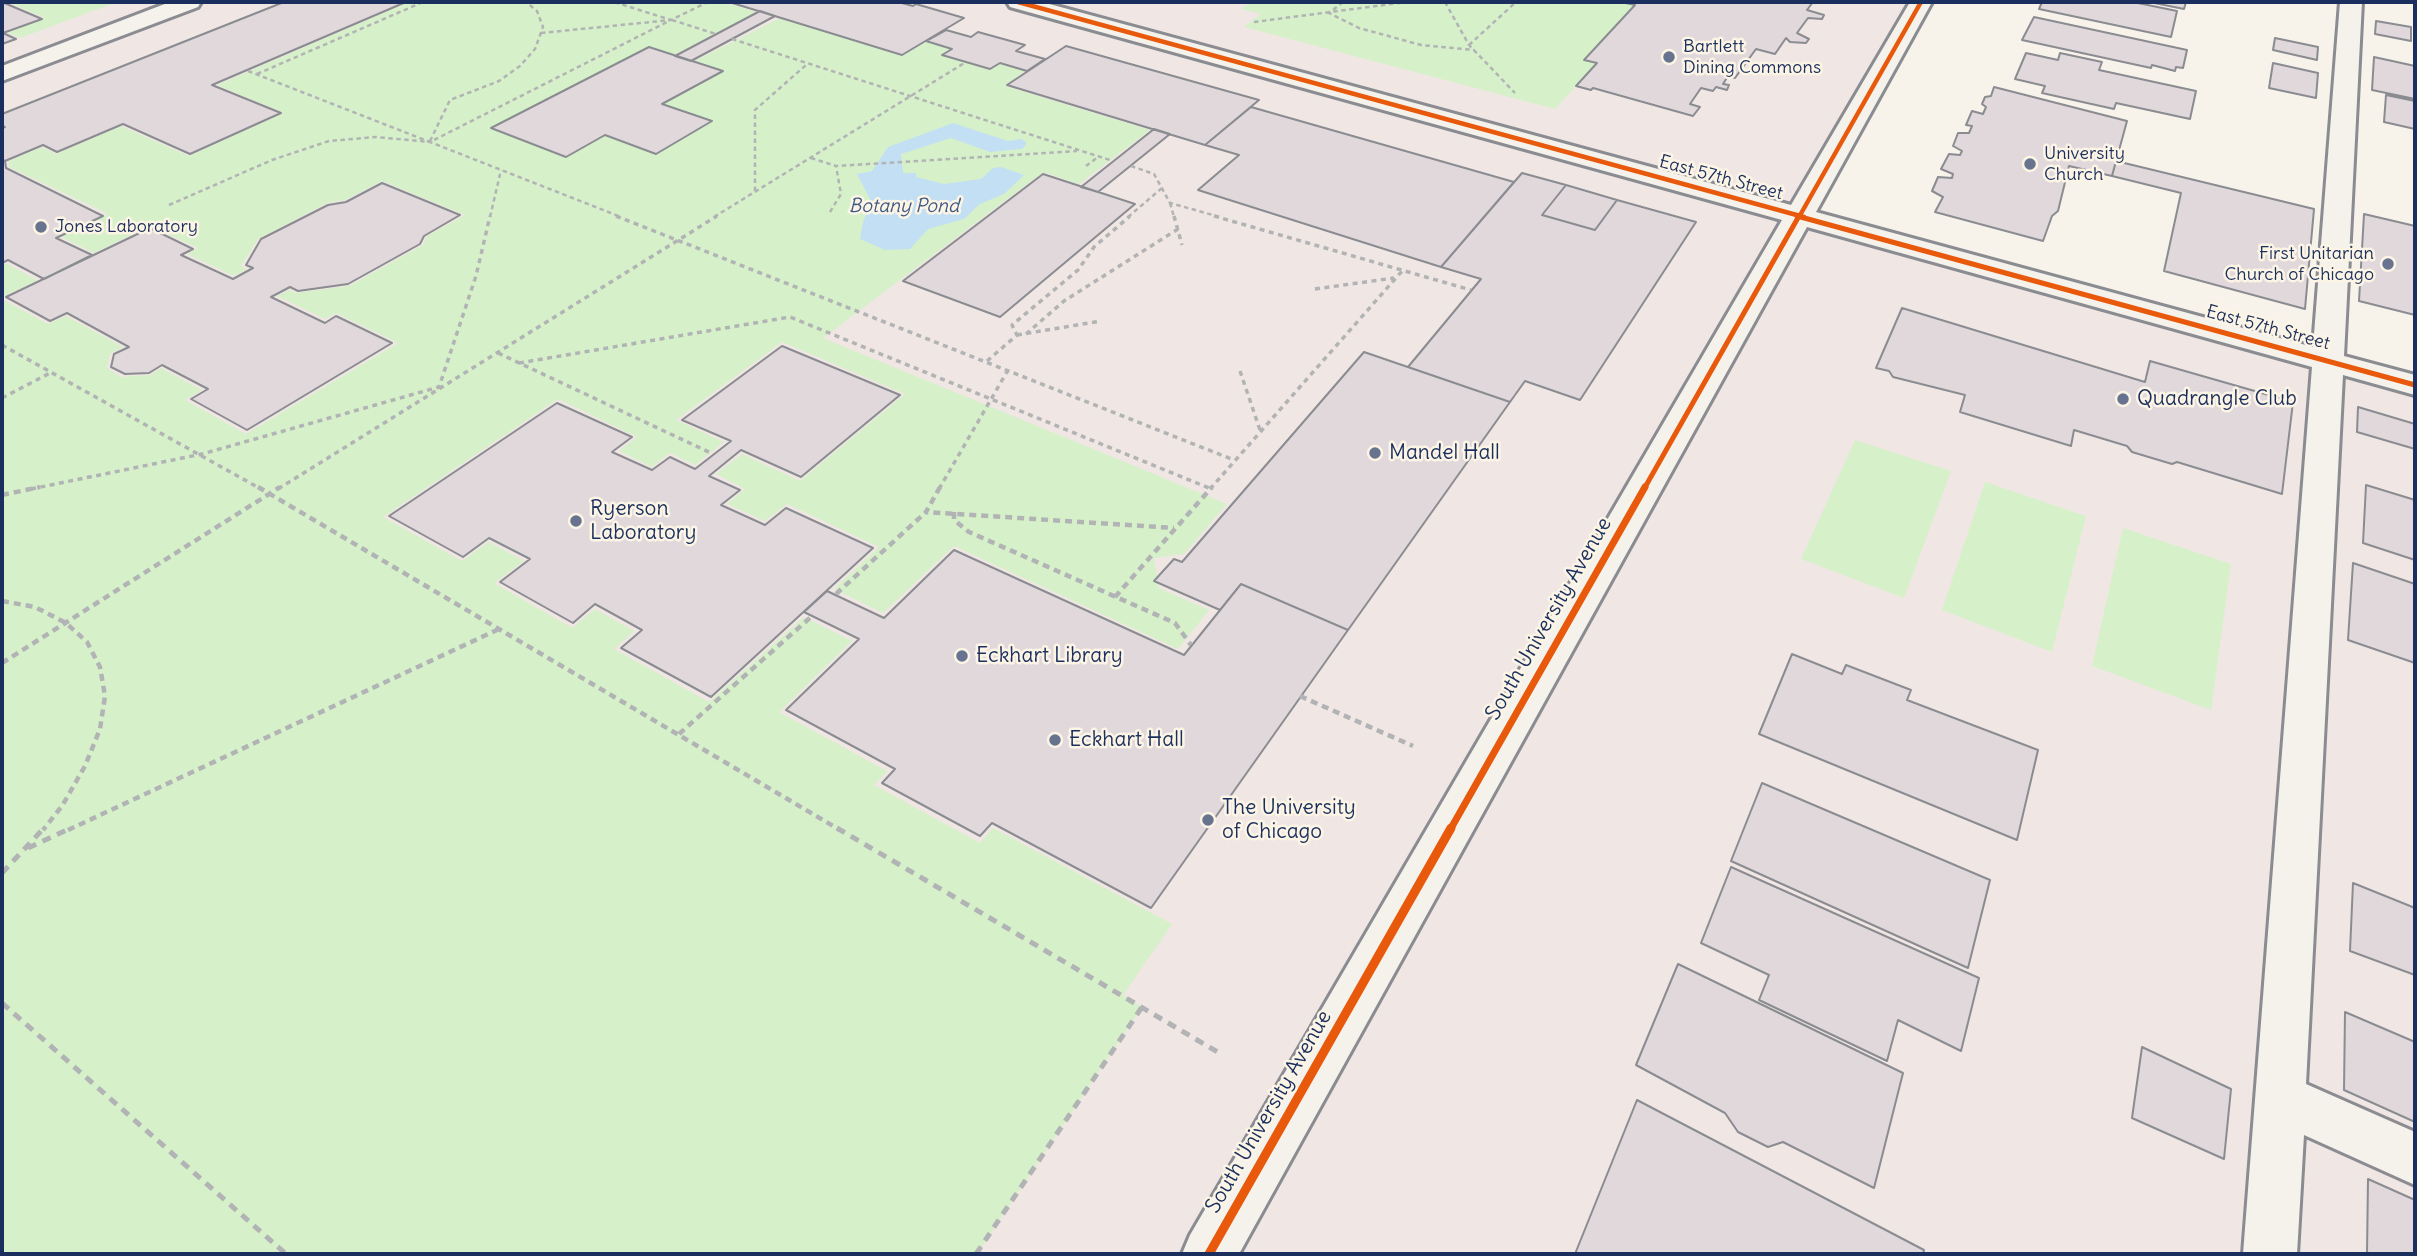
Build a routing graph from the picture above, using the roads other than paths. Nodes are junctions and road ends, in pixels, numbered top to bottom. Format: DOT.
graph roads {
  1 [pos="190,2"];
  2 [pos="1018,2"];
  3 [pos="1921,2"];
  4 [pos="2351,2"];
  5 [pos="2,74"];
  6 [pos="1799,216"];
  7 [pos="2328,361"];
  8 [pos="2415,385"];
  9 [pos="2280,1098"];
  10 [pos="2415,1158"];
  11 [pos="1209,1254"];
  12 [pos="2270,1254"];
  1 -- 5 [label="street"];
  2 -- 6 [label="street, East 57th Street"];
  3 -- 6 [label="street, South University Avenue"];
  4 -- 7 [label="street"];
  6 -- 7 [label="street, East 57th Street"];
  6 -- 11 [label="street, South University Avenue"];
  7 -- 8 [label="street, East 57th Street"];
  7 -- 9 [label="street"];
  9 -- 10 [label="street"];
  9 -- 12 [label="street"];
}
